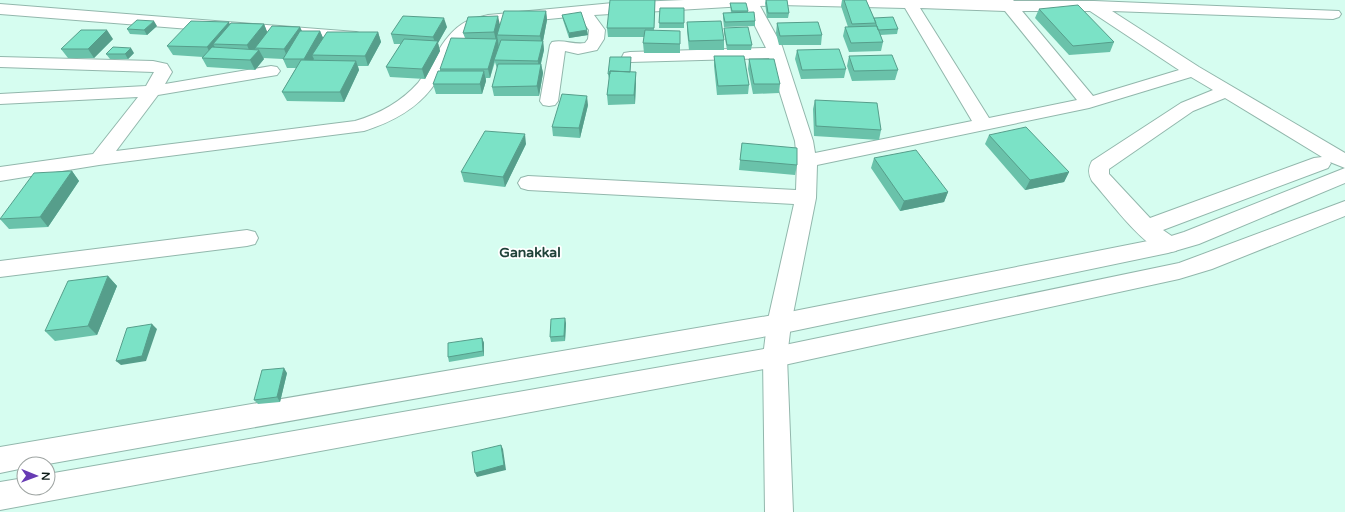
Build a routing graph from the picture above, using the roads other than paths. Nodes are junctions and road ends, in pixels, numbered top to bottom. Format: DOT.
graph roads {
  1 [pos="67,0"];
  2 [pos="780,0"];
  3 [pos="1321,0"];
  4 [pos="750,1"];
  5 [pos="1006,3"];
  6 [pos="1091,3"];
  7 [pos="613,4"];
  8 [pos="910,4"];
  9 [pos="1256,6"];
  10 [pos="555,7"];
  11 [pos="7,10"];
  12 [pos="583,11"];
  13 [pos="52,13"];
  14 [pos="1339,17"];
  15 [pos="0,23"];
  16 [pos="371,39"];
  17 [pos="558,45"];
  18 [pos="776,53"];
  19 [pos="630,57"];
  20 [pos="0,62"];
  21 [pos="271,71"];
  22 [pos="1192,71"];
  23 [pos="152,91"];
  24 [pos="1219,94"];
  25 [pos="0,99"];
  26 [pos="549,101"];
  27 [pos="1090,103"];
  28 [pos="984,124"];
  29 [pos="99,158"];
  30 [pos="806,160"];
  31 [pos="1321,163"];
  32 [pos="1344,171"];
  33 [pos="0,174"];
  34 [pos="528,182"];
  35 [pos="806,198"];
  36 [pos="1225,199"];
  37 [pos="1345,208"];
  38 [pos="1246,216"];
  39 [pos="1146,228"];
  40 [pos="247,238"];
  41 [pos="1168,245"];
  42 [pos="0,269"];
  43 [pos="779,324"];
  44 [pos="775,357"];
  45 [pos="0,460"];
  46 [pos="56,486"];
  47 [pos="16,493"];
  48 [pos="0,496"];
  49 [pos="779,512"];
  1 -- 13 [label="street"];
  2 -- 4 [label="street"];
  2 -- 8 [label="street"];
  3 -- 14 [label="street"];
  4 -- 7 [label="street"];
  4 -- 18 [label="street"];
  5 -- 6 [label="street"];
  5 -- 8 [label="street"];
  5 -- 27 [label="street"];
  6 -- 9 [label="street"];
  6 -- 22 [label="street"];
  7 -- 12 [label="street"];
  8 -- 28 [label="street"];
  9 -- 14 [label="street"];
  10 -- 12 [label="street"];
  10 -- 17 [label="street"];
  10 -- 29 [label="street"];
  11 -- 13 [label="street"];
  11 -- 15 [label="street"];
  12 -- 17 [label="street"];
  13 -- 16 [label="street"];
  17 -- 26 [label="street"];
  18 -- 19 [label="street"];
  18 -- 30 [label="street"];
  20 -- 23 [label="street"];
  21 -- 23 [label="street"];
  22 -- 24 [label="street"];
  22 -- 27 [label="street"];
  23 -- 25 [label="street"];
  23 -- 29 [label="street"];
  24 -- 31 [label="street"];
  24 -- 32 [label="street"];
  24 -- 39 [label="street"];
  27 -- 28 [label="street"];
  28 -- 30 [label="street"];
  29 -- 33 [label="street"];
  30 -- 35 [label="street"];
  31 -- 32 [label="street"];
  31 -- 36 [label="street"];
  32 -- 38 [label="street"];
  34 -- 35 [label="street"];
  35 -- 43 [label="street"];
  36 -- 38 [label="street"];
  36 -- 39 [label="street"];
  37 -- 44 [label="street"];
  38 -- 41 [label="street"];
  39 -- 41 [label="street"];
  40 -- 42 [label="street"];
  41 -- 43 [label="street"];
  43 -- 44 [label="street"];
  43 -- 45 [label="street"];
  44 -- 46 [label="street"];
  44 -- 49 [label="street"];
  47 -- 48 [label="street"];
}
